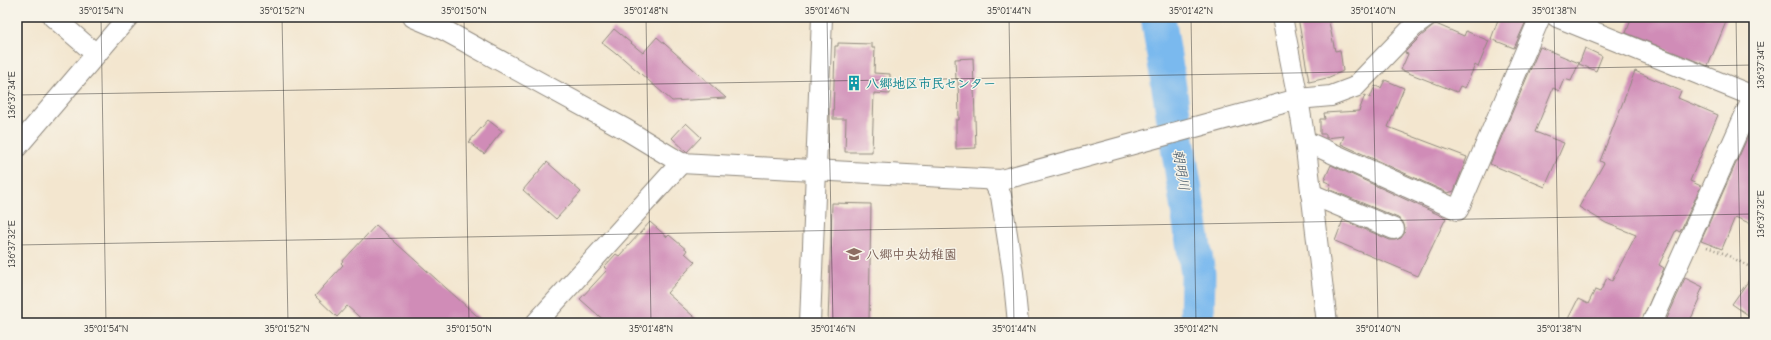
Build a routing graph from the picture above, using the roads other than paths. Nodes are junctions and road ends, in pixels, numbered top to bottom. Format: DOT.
graph roads {
  1 [pos="53,17"];
  2 [pos="128,17"];
  3 [pos="413,17"];
  4 [pos="822,17"];
  5 [pos="1282,17"];
  6 [pos="1427,17"];
  7 [pos="1540,17"];
  8 [pos="1558,17"];
  9 [pos="96,54"];
  10 [pos="1754,95"];
  11 [pos="1298,98"];
  12 [pos="1305,141"];
  13 [pos="17,147"];
  14 [pos="681,163"];
  15 [pos="816,169"];
  16 [pos="997,180"];
  17 [pos="1311,194"];
  18 [pos="1394,229"];
  19 [pos="536,323"];
  20 [pos="810,323"];
  21 [pos="1018,323"];
  22 [pos="1327,323"];
  23 [pos="1652,323"];
  1 -- 9 [label="street"];
  2 -- 9 [label="street"];
  3 -- 14 [label="street"];
  4 -- 15 [label="street"];
  5 -- 11 [label="street"];
  6 -- 11 [label="street"];
  7 -- 12 [label="street"];
  8 -- 10 [label="street"];
  9 -- 13 [label="street"];
  10 -- 23 [label="street"];
  11 -- 12 [label="street"];
  11 -- 16 [label="street"];
  12 -- 17 [label="street"];
  14 -- 15 [label="street"];
  14 -- 19 [label="street"];
  15 -- 16 [label="street"];
  15 -- 20 [label="street"];
  16 -- 21 [label="street"];
  17 -- 18 [label="street"];
  17 -- 22 [label="street"];
}
